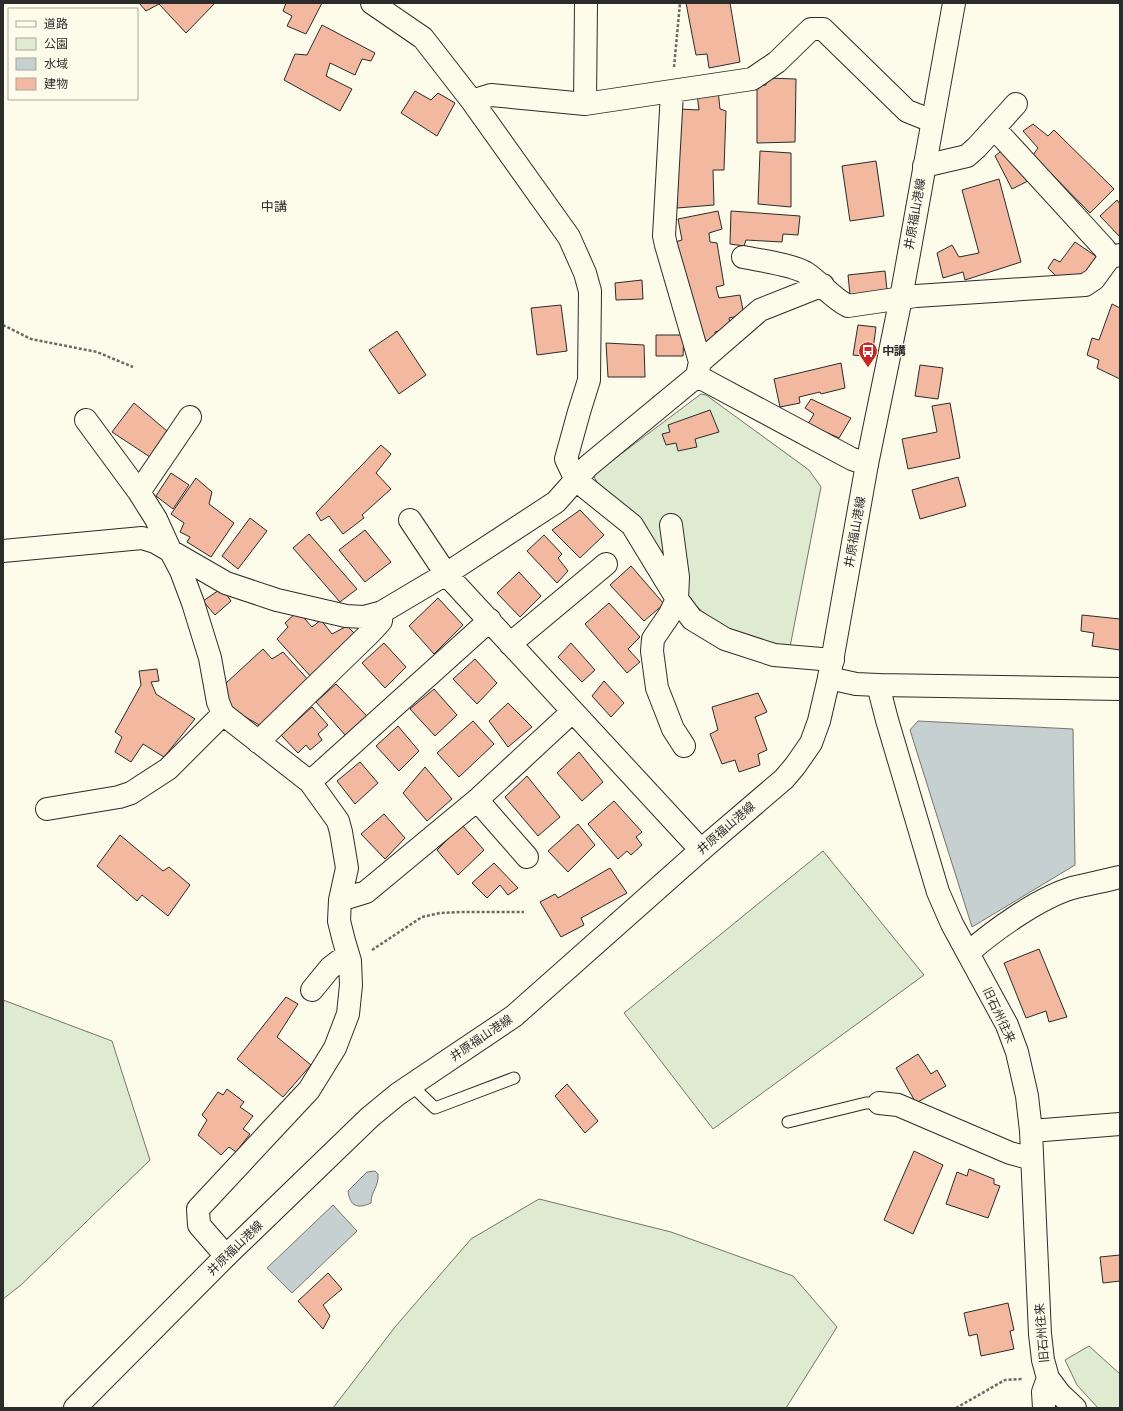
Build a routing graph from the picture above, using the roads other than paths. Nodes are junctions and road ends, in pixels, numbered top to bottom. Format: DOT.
graph roads {
  1 [pos="372,3"];
  2 [pos="586,3"];
  3 [pos="954,3"];
  4 [pos="672,92"];
  5 [pos="472,101"];
  6 [pos="585,104"];
  7 [pos="1016,104"];
  8 [pos="932,121"];
  9 [pos="994,128"];
  10 [pos="924,166"];
  11 [pos="1115,256"];
  12 [pos="743,257"];
  13 [pos="822,285"];
  14 [pos="901,298"];
  15 [pos="698,369"];
  16 [pos="190,417"];
  17 [pos="86,420"];
  18 [pos="867,464"];
  19 [pos="576,480"];
  20 [pos="139,492"];
  21 [pos="410,520"];
  22 [pos="671,525"];
  23 [pos="3,551"];
  24 [pos="171,552"];
  25 [pos="606,564"];
  26 [pos="446,574"];
  27 [pos="677,599"];
  28 [pos="382,612"];
  29 [pos="490,620"];
  30 [pos="510,644"];
  31 [pos="831,669"];
  32 [pos="878,686"];
  33 [pos="1120,689"];
  34 [pos="572,712"];
  35 [pos="223,714"];
  36 [pos="258,742"];
  37 [pos="684,746"];
  38 [pos="310,782"];
  39 [pos="476,800"];
  40 [pos="47,809"];
  41 [pos="701,850"];
  42 [pos="527,857"];
  43 [pos="1120,877"];
  44 [pos="340,900"];
  45 [pos="968,953"];
  46 [pos="350,961"];
  47 [pos="312,990"];
  48 [pos="514,1078"];
  49 [pos="411,1085"];
  50 [pos="879,1103"];
  51 [pos="788,1122"];
  52 [pos="1120,1124"];
  53 [pos="1032,1131"];
  54 [pos="1032,1159"];
  55 [pos="226,1256"];
  56 [pos="1048,1378"];
  57 [pos="75,1408"];
  58 [pos="1044,1408"];
  59 [pos="1075,1408"];
  1 -- 5 [label="street"];
  2 -- 6 [label="street"];
  3 -- 8 [label="street, 井原福山港線"];
  4 -- 6 [label="street"];
  4 -- 8 [label="street"];
  4 -- 15 [label="street"];
  5 -- 6 [label="street"];
  5 -- 19 [label="street"];
  7 -- 9 [label="street"];
  8 -- 10 [label="street, 井原福山港線"];
  9 -- 10 [label="street"];
  9 -- 11 [label="street"];
  10 -- 14 [label="street, 井原福山港線"];
  11 -- 14 [label="street"];
  12 -- 13 [label="street"];
  13 -- 14 [label="street"];
  13 -- 15 [label="street"];
  14 -- 18 [label="street, 井原福山港線"];
  15 -- 18 [label="street"];
  15 -- 19 [label="street"];
  16 -- 20 [label="street"];
  17 -- 20 [label="street"];
  18 -- 31 [label="street, 井原福山港線"];
  19 -- 26 [label="street"];
  19 -- 27 [label="street"];
  20 -- 24 [label="street"];
  21 -- 26 [label="street"];
  22 -- 27 [label="street"];
  23 -- 24 [label="street"];
  24 -- 28 [label="street"];
  24 -- 35 [label="street"];
  25 -- 30 [label="street"];
  26 -- 28 [label="street"];
  26 -- 29 [label="street"];
  27 -- 31 [label="street"];
  27 -- 37 [label="street"];
  28 -- 36 [label="street"];
  29 -- 30 [label="street"];
  29 -- 38 [label="street"];
  30 -- 34 [label="street"];
  31 -- 32 [label="street"];
  31 -- 41 [label="street, 井原福山港線"];
  32 -- 33 [label="street"];
  32 -- 45 [label="street, 旧石州往来"];
  34 -- 39 [label="street"];
  34 -- 41 [label="street"];
  35 -- 36 [label="street"];
  35 -- 40 [label="street"];
  36 -- 38 [label="street"];
  38 -- 44 [label="street"];
  39 -- 42 [label="street"];
  39 -- 44 [label="street"];
  41 -- 49 [label="street, 井原福山港線"];
  43 -- 45 [label="street"];
  44 -- 46 [label="street"];
  45 -- 53 [label="street, 旧石州往来"];
  46 -- 47 [label="street"];
  46 -- 55 [label="street"];
  48 -- 49 [label="lane"];
  49 -- 55 [label="street, 井原福山港線"];
  50 -- 51 [label="lane"];
  50 -- 54 [label="street"];
  52 -- 53 [label="street"];
  53 -- 54 [label="street, 旧石州往来"];
  54 -- 56 [label="street, 旧石州往来"];
  55 -- 57 [label="street, 井原福山港線"];
  56 -- 58 [label="street, 旧石州往来"];
  56 -- 59 [label="street"];
}
